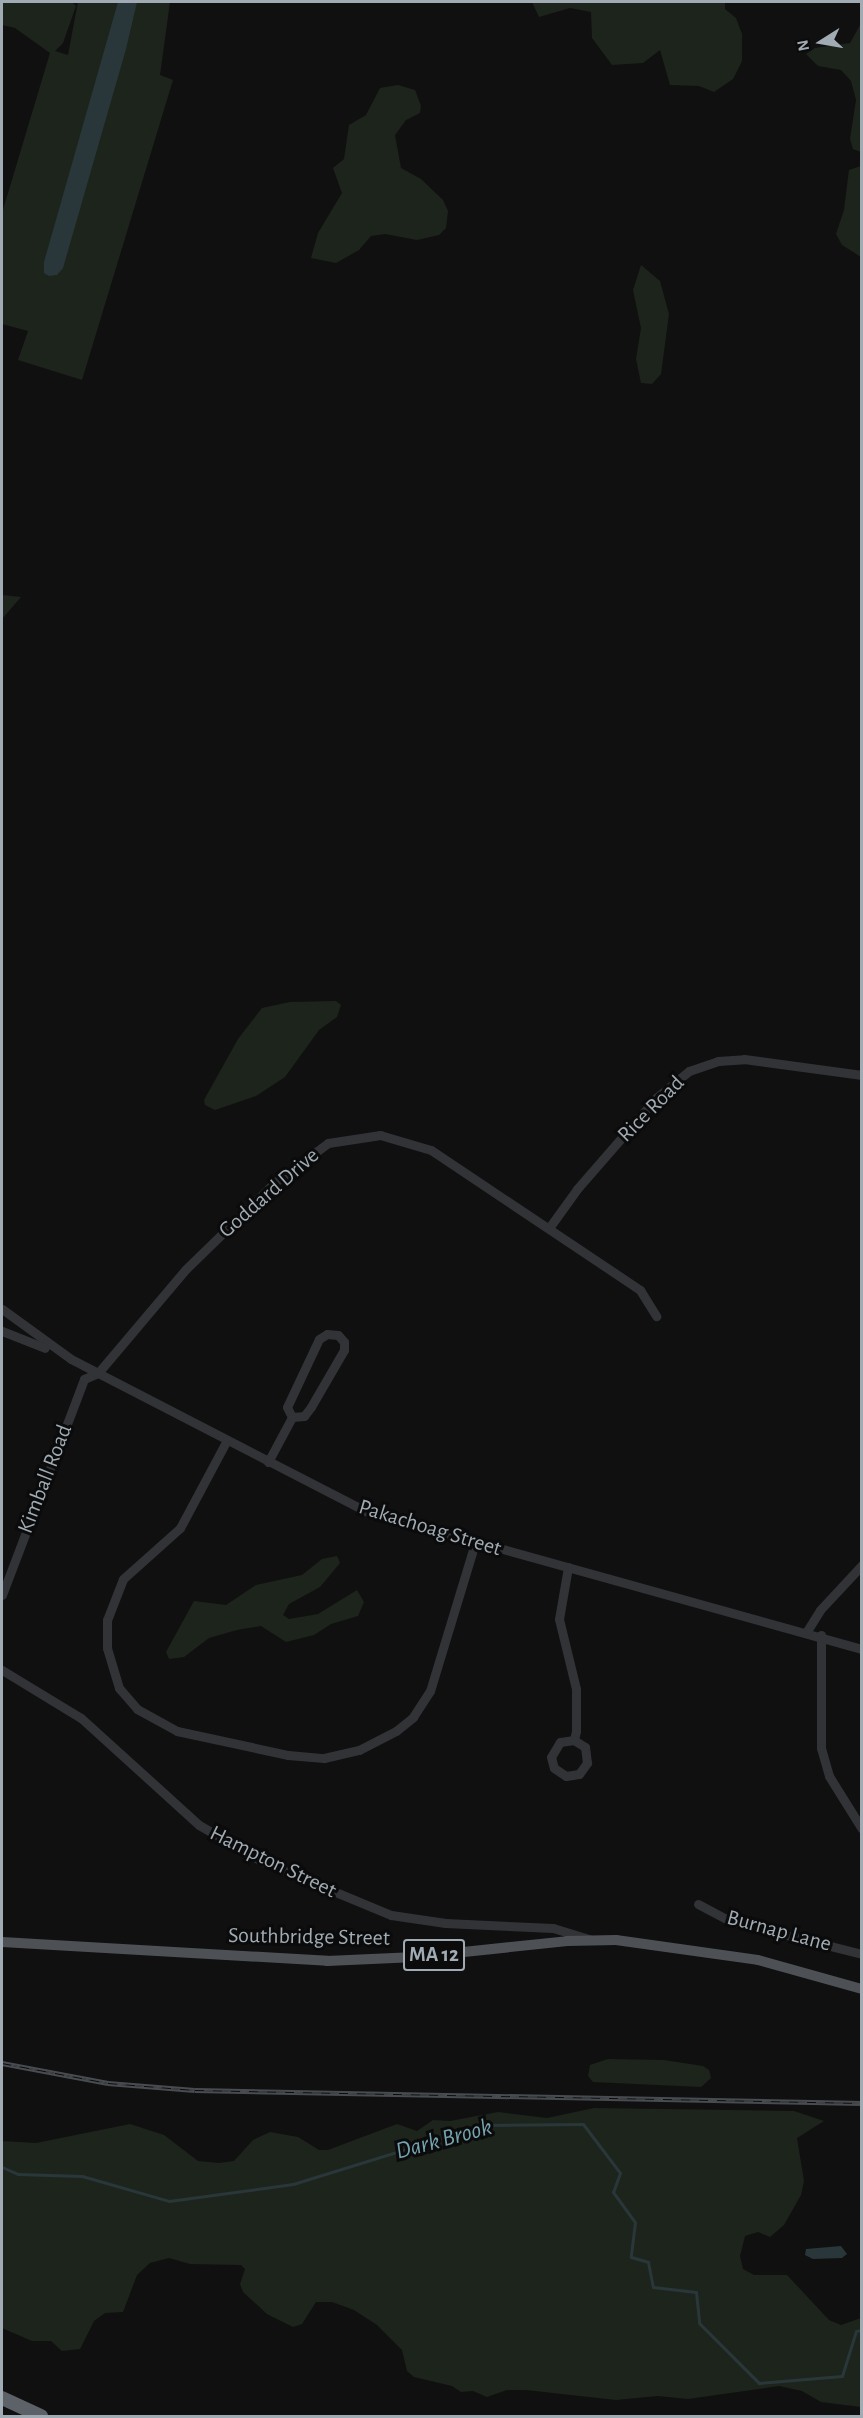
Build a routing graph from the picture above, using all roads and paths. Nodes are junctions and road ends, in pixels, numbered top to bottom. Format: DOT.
graph roads {
  1 [pos="861,1075"];
  2 [pos="549,1228"];
  3 [pos="2,1309"];
  4 [pos="656,1316"];
  5 [pos="2,1331"];
  6 [pos="62,1354"];
  7 [pos="98,1373"];
  8 [pos="292,1417"];
  9 [pos="227,1440"];
  10 [pos="268,1462"];
  11 [pos="474,1543"];
  12 [pos="861,1565"];
  13 [pos="568,1567"];
  14 [pos="2,1594"];
  15 [pos="807,1631"];
  16 [pos="821,1635"];
  17 [pos="861,1648"];
  18 [pos="2,1670"];
  19 [pos="574,1740"];
  20 [pos="861,1829"];
  21 [pos="698,1904"];
  22 [pos="592,1940"];
  23 [pos="2,1942"];
  24 [pos="861,1954"];
  25 [pos="861,1989"];
  26 [pos="2,2398"];
  27 [pos="41,2416"];
  1 -- 2 [label="street, Rice Road"];
  2 -- 4 [label="street, Goddard Drive"];
  2 -- 7 [label="street, Goddard Drive"];
  3 -- 6 [label="street, Pakachoag Street"];
  5 -- 6 [label="street"];
  6 -- 7 [label="street, Pakachoag Street"];
  7 -- 9 [label="street, Pakachoag Street"];
  7 -- 14 [label="street, Kimball Road"];
  8 -- 8 [label="street"];
  8 -- 10 [label="street"];
  9 -- 10 [label="street, Pakachoag Street"];
  9 -- 11 [label="street"];
  10 -- 11 [label="street, Pakachoag Street"];
  11 -- 13 [label="street, Pakachoag Street"];
  12 -- 15 [label="street"];
  13 -- 15 [label="street, Pakachoag Street"];
  13 -- 19 [label="street"];
  15 -- 16 [label="street, Pakachoag Street"];
  16 -- 17 [label="street, Pakachoag Street"];
  16 -- 20 [label="street"];
  18 -- 22 [label="street, Hampton Street"];
  19 -- 19 [label="street"];
  21 -- 24 [label="street, Burnap Lane"];
  22 -- 23 [label="main road, Southbridge Street / MA 12"];
  22 -- 25 [label="main road, Southbridge Street / MA 12"];
  26 -- 27 [label="highway"];
}
